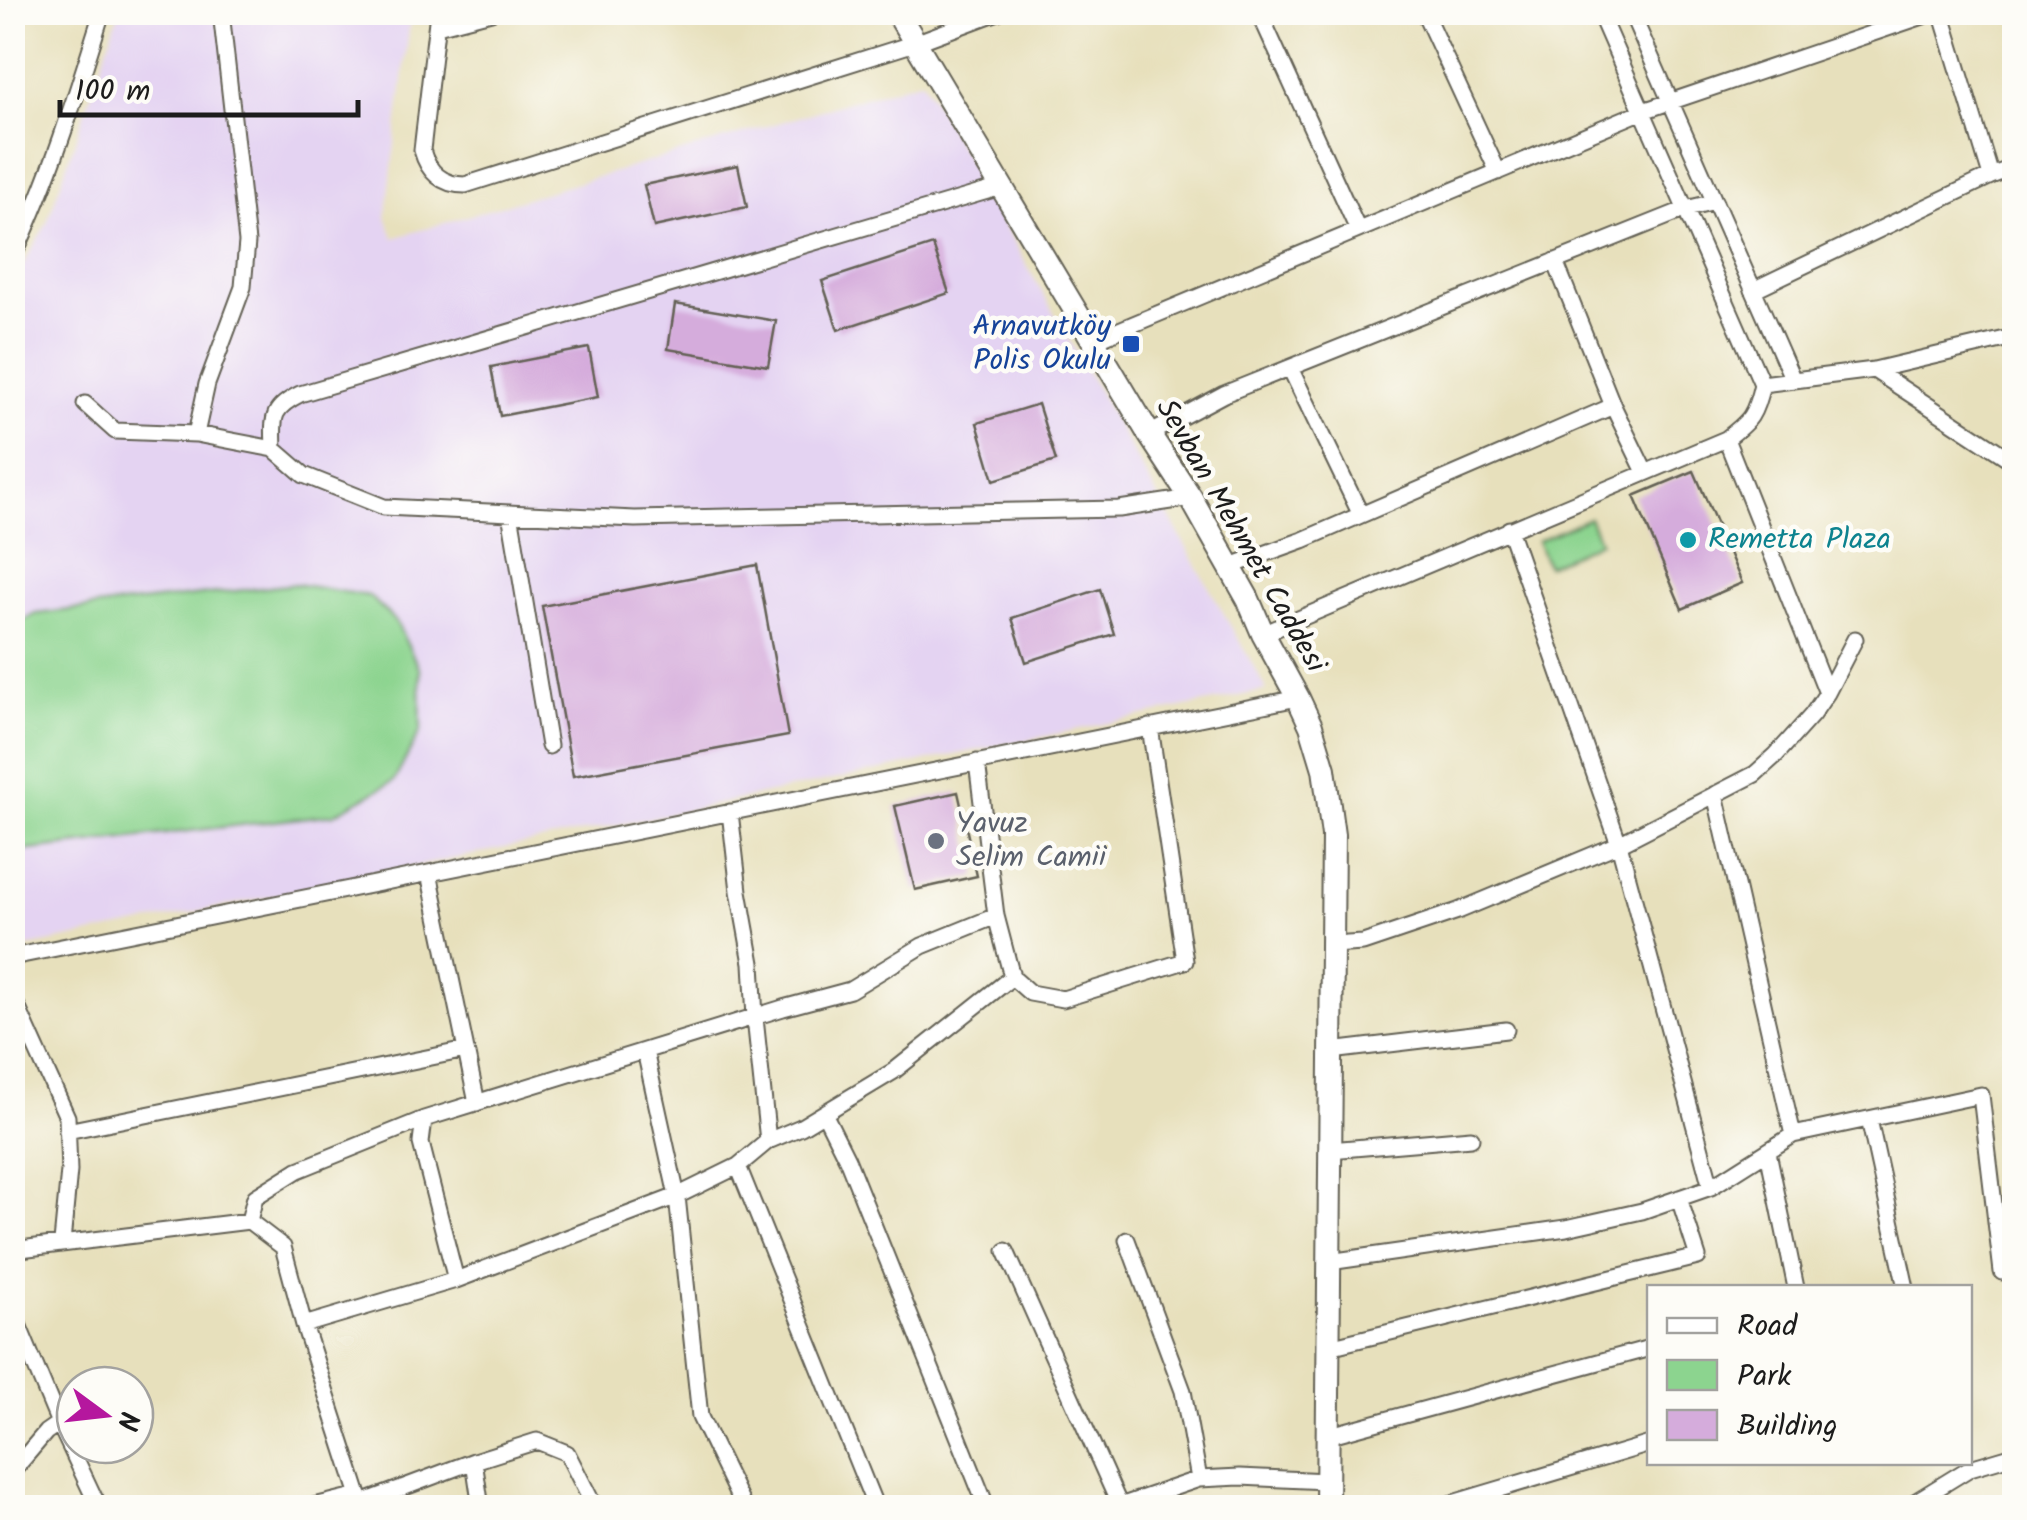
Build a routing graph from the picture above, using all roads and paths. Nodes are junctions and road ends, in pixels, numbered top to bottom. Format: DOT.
graph roads {
  1 [pos="102,12"];
  2 [pos="220,12"];
  3 [pos="491,12"];
  4 [pos="897,12"];
  5 [pos="998,12"];
  6 [pos="1258,12"];
  7 [pos="1424,12"];
  8 [pos="1599,12"];
  9 [pos="1631,12"];
  10 [pos="1938,12"];
  11 [pos="437,19"];
  12 [pos="915,43"];
  13 [pos="1670,102"];
  14 [pos="1643,111"];
  15 [pos="2014,168"];
  16 [pos="1498,172"];
  17 [pos="1991,176"];
  18 [pos="1001,187"];
  19 [pos="1715,202"];
  20 [pos="1686,209"];
  21 [pos="1358,230"];
  22 [pos="12,259"];
  23 [pos="1555,261"];
  24 [pos="1753,290"];
  25 [pos="2014,337"];
  26 [pos="1094,341"];
  27 [pos="1290,368"];
  28 [pos="1874,370"];
  29 [pos="1792,380"];
  30 [pos="1762,384"];
  31 [pos="85,404"];
  32 [pos="1613,406"];
  33 [pos="196,434"];
  34 [pos="1149,434"];
  35 [pos="1726,439"];
  36 [pos="274,450"];
  37 [pos="2014,462"];
  38 [pos="1645,472"];
  39 [pos="1192,498"];
  40 [pos="510,513"];
  41 [pos="1362,515"];
  42 [pos="1508,529"];
  43 [pos="1228,567"];
  44 [pos="1263,634"];
  45 [pos="1855,639"];
  46 [pos="1826,693"];
  47 [pos="1298,698"];
  48 [pos="1150,727"];
  49 [pos="549,746"];
  50 [pos="977,762"];
  51 [pos="1715,794"];
  52 [pos="730,812"];
  53 [pos="1619,844"];
  54 [pos="428,873"];
  55 [pos="996,916"];
  56 [pos="1332,945"];
  57 [pos="12,957"];
  58 [pos="1012,977"];
  59 [pos="12,995"];
  60 [pos="755,1018"];
  61 [pos="1506,1030"];
  62 [pos="466,1050"];
  63 [pos="1331,1050"];
  64 [pos="645,1051"];
  65 [pos="477,1102"];
  66 [pos="824,1112"];
  67 [pos="424,1119"];
  68 [pos="1869,1119"];
  69 [pos="68,1131"];
  70 [pos="1793,1135"];
  71 [pos="1471,1138"];
  72 [pos="768,1141"];
  73 [pos="1330,1150"];
  74 [pos="1768,1152"];
  75 [pos="738,1166"];
  76 [pos="1711,1187"];
  77 [pos="678,1196"];
  78 [pos="1679,1198"];
  79 [pos="249,1221"];
  80 [pos="1127,1240"];
  81 [pos="62,1242"];
  82 [pos="12,1250"];
  83 [pos="1006,1251"];
  84 [pos="1330,1262"];
  85 [pos="2002,1272"];
  86 [pos="456,1280"];
  87 [pos="1795,1285"];
  88 [pos="1905,1285"];
  89 [pos="12,1310"];
  90 [pos="304,1325"];
  91 [pos="1329,1347"];
  92 [pos="1647,1349"];
  93 [pos="55,1413"];
  94 [pos="55,1426"];
  95 [pos="1328,1436"];
  96 [pos="1647,1445"];
  97 [pos="2014,1455"];
  98 [pos="474,1461"];
  99 [pos="78,1465"];
  100 [pos="12,1472"];
  101 [pos="1199,1479"];
  102 [pos="1327,1481"];
  103 [pos="361,1502"];
  104 [pos="1117,1507"];
  105 [pos="98,1508"];
  106 [pos="306,1508"];
  107 [pos="481,1508"];
  108 [pos="595,1508"];
  109 [pos="744,1508"];
  110 [pos="876,1508"];
  111 [pos="988,1508"];
  112 [pos="1326,1508"];
  113 [pos="1436,1508"];
  114 [pos="1905,1508"];
  1 -- 22 [label="street"];
  2 -- 33 [label="street"];
  3 -- 11 [label="street"];
  4 -- 12 [label="main road, Sevban Mehmet Caddesi"];
  5 -- 12 [label="street"];
  6 -- 21 [label="street"];
  7 -- 16 [label="street"];
  8 -- 14 [label="street"];
  9 -- 13 [label="street"];
  10 -- 13 [label="street"];
  10 -- 17 [label="street"];
  11 -- 12 [label="street"];
  12 -- 18 [label="main road, Sevban Mehmet Caddesi"];
  13 -- 14 [label="street"];
  13 -- 19 [label="street"];
  14 -- 16 [label="street"];
  14 -- 20 [label="street"];
  15 -- 17 [label="street"];
  16 -- 21 [label="street"];
  17 -- 24 [label="street"];
  18 -- 26 [label="main road, Sevban Mehmet Caddesi"];
  18 -- 36 [label="street"];
  19 -- 20 [label="street"];
  19 -- 24 [label="street"];
  20 -- 23 [label="street"];
  20 -- 30 [label="street"];
  21 -- 26 [label="street"];
  23 -- 27 [label="street"];
  23 -- 32 [label="street"];
  24 -- 29 [label="street"];
  25 -- 28 [label="street"];
  26 -- 34 [label="main road, Sevban Mehmet Caddesi"];
  27 -- 34 [label="street"];
  27 -- 41 [label="street"];
  28 -- 29 [label="street"];
  28 -- 37 [label="street"];
  29 -- 30 [label="street"];
  30 -- 35 [label="street"];
  31 -- 33 [label="street"];
  32 -- 38 [label="street"];
  32 -- 41 [label="street"];
  33 -- 36 [label="street"];
  34 -- 39 [label="main road, Sevban Mehmet Caddesi"];
  35 -- 38 [label="street"];
  35 -- 46 [label="street"];
  36 -- 40 [label="street"];
  38 -- 42 [label="street"];
  39 -- 40 [label="street"];
  39 -- 43 [label="main road, Sevban Mehmet Caddesi"];
  40 -- 49 [label="street"];
  41 -- 43 [label="street"];
  42 -- 44 [label="street"];
  42 -- 53 [label="street"];
  43 -- 44 [label="main road, Sevban Mehmet Caddesi"];
  44 -- 47 [label="main road, Sevban Mehmet Caddesi"];
  45 -- 46 [label="street"];
  46 -- 51 [label="street"];
  47 -- 48 [label="street"];
  47 -- 56 [label="main road, Sevban Mehmet Caddesi"];
  48 -- 50 [label="street"];
  48 -- 58 [label="street"];
  50 -- 52 [label="street"];
  50 -- 55 [label="street"];
  51 -- 53 [label="street"];
  51 -- 70 [label="street"];
  52 -- 54 [label="street"];
  52 -- 60 [label="street"];
  53 -- 56 [label="street"];
  53 -- 76 [label="street"];
  54 -- 57 [label="street"];
  54 -- 62 [label="street"];
  55 -- 58 [label="street"];
  55 -- 60 [label="street"];
  56 -- 63 [label="main road, Sevban Mehmet Caddesi"];
  58 -- 66 [label="street"];
  59 -- 69 [label="street"];
  60 -- 64 [label="street"];
  60 -- 72 [label="street"];
  61 -- 63 [label="street"];
  62 -- 65 [label="street"];
  62 -- 69 [label="street"];
  63 -- 73 [label="main road, Sevban Mehmet Caddesi"];
  64 -- 65 [label="street"];
  64 -- 77 [label="street"];
  65 -- 67 [label="street"];
  66 -- 72 [label="street"];
  66 -- 111 [label="street"];
  67 -- 79 [label="street"];
  67 -- 86 [label="street"];
  68 -- 70 [label="street"];
  68 -- 85 [label="street"];
  68 -- 88 [label="street"];
  69 -- 81 [label="street"];
  70 -- 74 [label="street"];
  71 -- 73 [label="street"];
  72 -- 75 [label="street"];
  73 -- 84 [label="main road, Sevban Mehmet Caddesi"];
  74 -- 76 [label="street"];
  74 -- 87 [label="street"];
  75 -- 77 [label="street"];
  75 -- 110 [label="street"];
  76 -- 78 [label="street"];
  77 -- 86 [label="street"];
  77 -- 109 [label="street"];
  78 -- 84 [label="street"];
  78 -- 91 [label="street"];
  79 -- 81 [label="street"];
  79 -- 90 [label="street"];
  80 -- 101 [label="street"];
  81 -- 82 [label="street"];
  83 -- 104 [label="street"];
  84 -- 91 [label="main road, Sevban Mehmet Caddesi"];
  86 -- 90 [label="street"];
  89 -- 93 [label="street"];
  90 -- 103 [label="street"];
  91 -- 95 [label="main road, Sevban Mehmet Caddesi"];
  92 -- 95 [label="street"];
  94 -- 100 [label="street"];
  95 -- 102 [label="main road, Sevban Mehmet Caddesi"];
  96 -- 113 [label="street"];
  97 -- 114 [label="street"];
  98 -- 103 [label="street"];
  98 -- 107 [label="street"];
  98 -- 108 [label="street"];
  99 -- 105 [label="street"];
  101 -- 102 [label="street"];
  101 -- 104 [label="street"];
  102 -- 112 [label="main road, Sevban Mehmet Caddesi"];
  103 -- 106 [label="street"];
}
